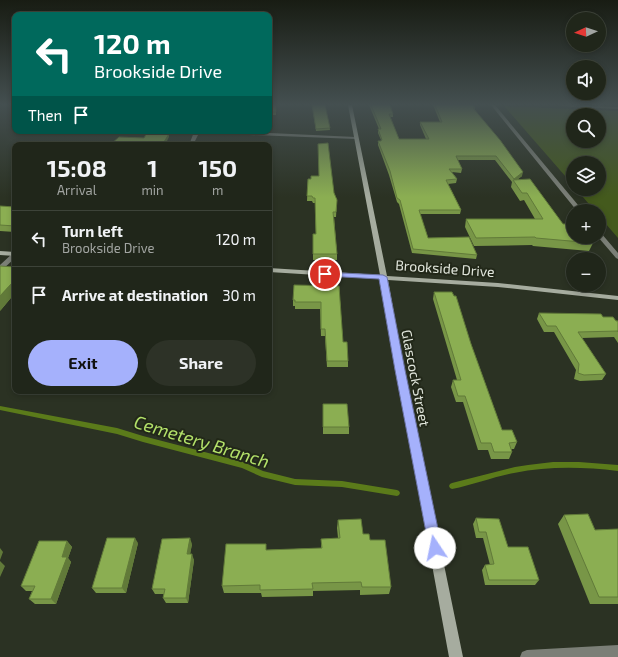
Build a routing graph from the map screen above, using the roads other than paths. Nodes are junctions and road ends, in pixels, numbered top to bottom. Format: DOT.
graph roads {
  1 [pos="303,136"];
  2 [pos="518,136"];
  3 [pos="356,138"];
  4 [pos="574,204"];
  5 [pos="606,242"];
  6 [pos="0,253"];
  7 [pos="12,254"];
  8 [pos="618,256"];
  9 [pos="12,257"];
  10 [pos="0,269"];
  11 [pos="272,270"];
  12 [pos="383,277"];
  13 [pos="618,298"];
  14 [pos="618,652"];
  15 [pos="456,657"];
  16 [pos="527,657"];
  1 -- 3 [label="street"];
  2 -- 4 [label="street"];
  3 -- 12 [label="street, Glascock Street"];
  5 -- 8 [label="street"];
  6 -- 7 [label="street"];
  9 -- 10 [label="street"];
  11 -- 12 [label="street, Brookside Drive"];
  12 -- 13 [label="street, Brookside Drive"];
  12 -- 15 [label="street, Glascock Street"];
  14 -- 16 [label="street"];
}
